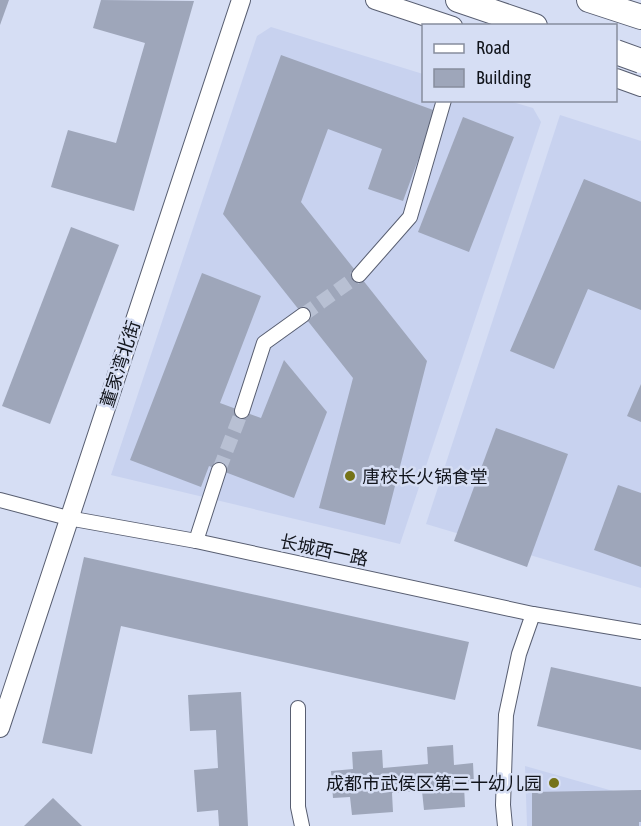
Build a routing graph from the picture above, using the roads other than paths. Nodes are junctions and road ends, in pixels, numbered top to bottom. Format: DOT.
graph roads {
  1 [pos="241,0"];
  2 [pos="375,0"];
  3 [pos="458,0"];
  4 [pos="589,0"];
  5 [pos="641,17"];
  6 [pos="447,24"];
  7 [pos="529,24"];
  8 [pos="617,53"];
  9 [pos="641,55"];
  10 [pos="641,61"];
  11 [pos="629,83"];
  12 [pos="443,102"];
  13 [pos="359,275"];
  14 [pos="303,315"];
  15 [pos="242,411"];
  16 [pos="219,470"];
  17 [pos="0,500"];
  18 [pos="68,518"];
  19 [pos="196,541"];
  20 [pos="533,614"];
  21 [pos="641,632"];
  22 [pos="298,708"];
  23 [pos="0,728"];
  24 [pos="302,826"];
  25 [pos="505,826"];
  1 -- 18 [label="street, 董家湾北街"];
  2 -- 6 [label="street"];
  3 -- 7 [label="highway"];
  4 -- 5 [label="highway"];
  8 -- 10 [label="highway, bridge"];
  9 -- 11 [label="street"];
  12 -- 13 [label="street"];
  14 -- 15 [label="street"];
  16 -- 19 [label="street"];
  17 -- 18 [label="street, 长城西一路"];
  18 -- 19 [label="street, 长城西一路"];
  18 -- 23 [label="street, 董家湾北街"];
  19 -- 20 [label="street, 长城西一路"];
  20 -- 21 [label="street, 长城西一路"];
  20 -- 25 [label="street"];
  22 -- 24 [label="street"];
}
